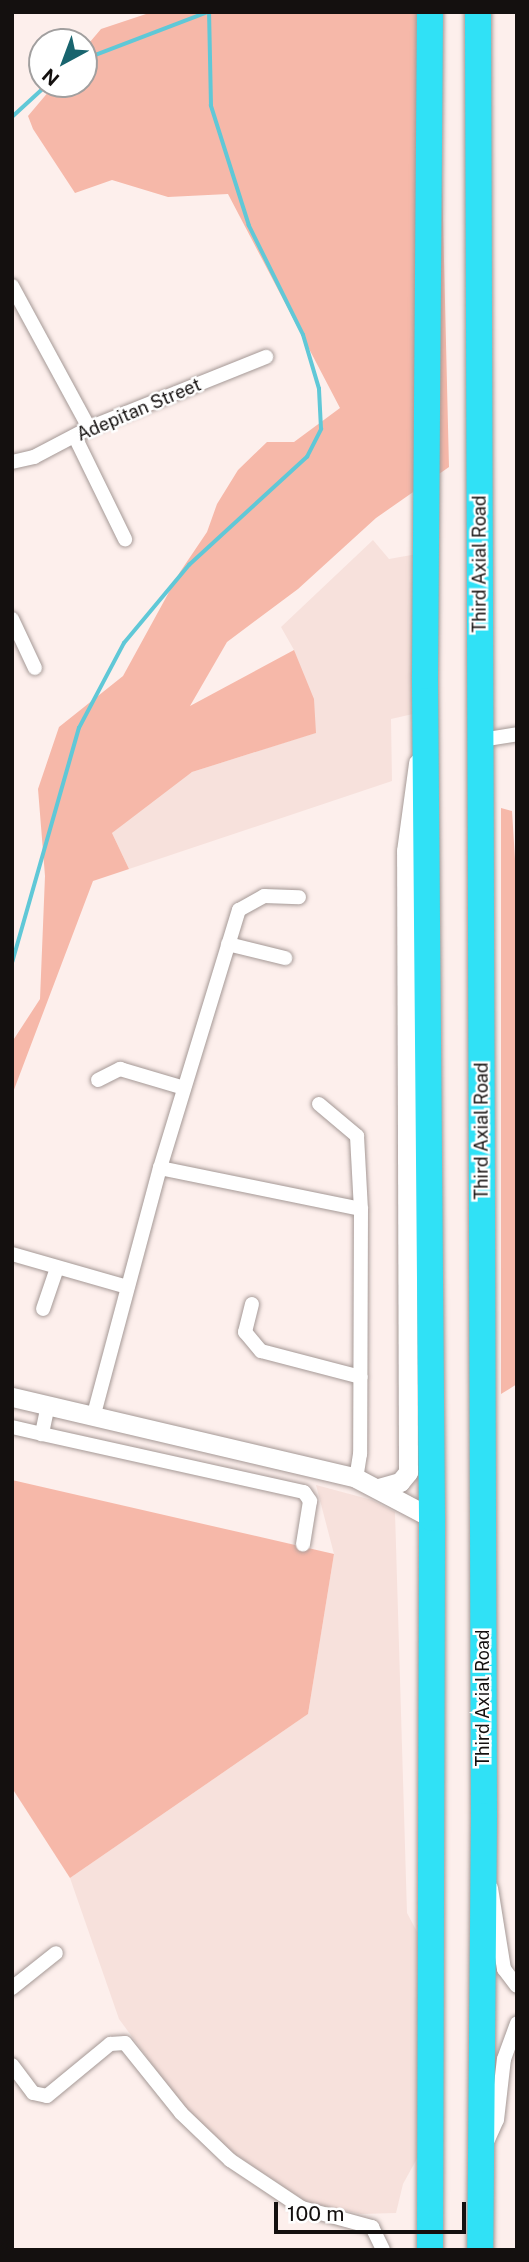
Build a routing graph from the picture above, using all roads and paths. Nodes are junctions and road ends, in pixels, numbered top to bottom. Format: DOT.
graph roads {
  1 [pos="430,12"];
  2 [pos="478,12"];
  3 [pos="12,286"];
  4 [pos="17,303"];
  5 [pos="265,357"];
  6 [pos="89,428"];
  7 [pos="75,437"];
  8 [pos="12,462"];
  9 [pos="125,540"];
  10 [pos="12,619"];
  11 [pos="34,668"];
  12 [pos="425,731"];
  13 [pos="517,734"];
  14 [pos="481,740"];
  15 [pos="299,897"];
  16 [pos="228,944"];
  17 [pos="285,958"];
  18 [pos="98,1080"];
  19 [pos="184,1088"];
  20 [pos="319,1104"];
  21 [pos="160,1168"];
  22 [pos="361,1209"];
  23 [pos="12,1254"];
  24 [pos="57,1268"];
  25 [pos="127,1287"];
  26 [pos="252,1304"];
  27 [pos="43,1309"];
  28 [pos="360,1377"];
  29 [pos="12,1397"];
  30 [pos="48,1405"];
  31 [pos="94,1414"];
  32 [pos="12,1427"];
  33 [pos="42,1434"];
  34 [pos="356,1478"];
  35 [pos="379,1488"];
  36 [pos="432,1518"];
  37 [pos="303,1544"];
  38 [pos="482,1857"];
  39 [pos="56,1953"];
  40 [pos="517,1986"];
  41 [pos="12,1988"];
  42 [pos="517,2023"];
  43 [pos="12,2065"];
  44 [pos="482,2153"];
  45 [pos="383,2250"];
  46 [pos="430,2250"];
  47 [pos="480,2250"];
  1 -- 12 [label="highway"];
  2 -- 14 [label="highway, Third Axial Road"];
  3 -- 4 [label="street"];
  4 -- 6 [label="street"];
  5 -- 6 [label="street, Adepitan Street"];
  6 -- 7 [label="street, Adepitan Street"];
  7 -- 8 [label="street, Adepitan Street"];
  7 -- 9 [label="street"];
  10 -- 11 [label="street"];
  12 -- 35 [label="street"];
  12 -- 36 [label="highway"];
  13 -- 14 [label="street"];
  14 -- 38 [label="highway, Third Axial Road"];
  15 -- 16 [label="street"];
  16 -- 17 [label="street"];
  16 -- 19 [label="street"];
  18 -- 19 [label="street"];
  19 -- 21 [label="street"];
  20 -- 22 [label="street"];
  21 -- 22 [label="street"];
  21 -- 25 [label="street"];
  22 -- 28 [label="street"];
  23 -- 24 [label="street"];
  24 -- 25 [label="street"];
  24 -- 27 [label="street"];
  25 -- 31 [label="street"];
  26 -- 28 [label="street"];
  28 -- 34 [label="street"];
  29 -- 30 [label="street"];
  30 -- 31 [label="street"];
  30 -- 33 [label="street"];
  31 -- 34 [label="street"];
  32 -- 33 [label="street"];
  33 -- 37 [label="street"];
  34 -- 35 [label="street"];
  35 -- 36 [label="street"];
  36 -- 46 [label="highway"];
  38 -- 40 [label="street"];
  38 -- 44 [label="highway, Third Axial Road"];
  39 -- 41 [label="street"];
  42 -- 44 [label="street"];
  43 -- 45 [label="street"];
  44 -- 47 [label="highway, Third Axial Road"];
}
